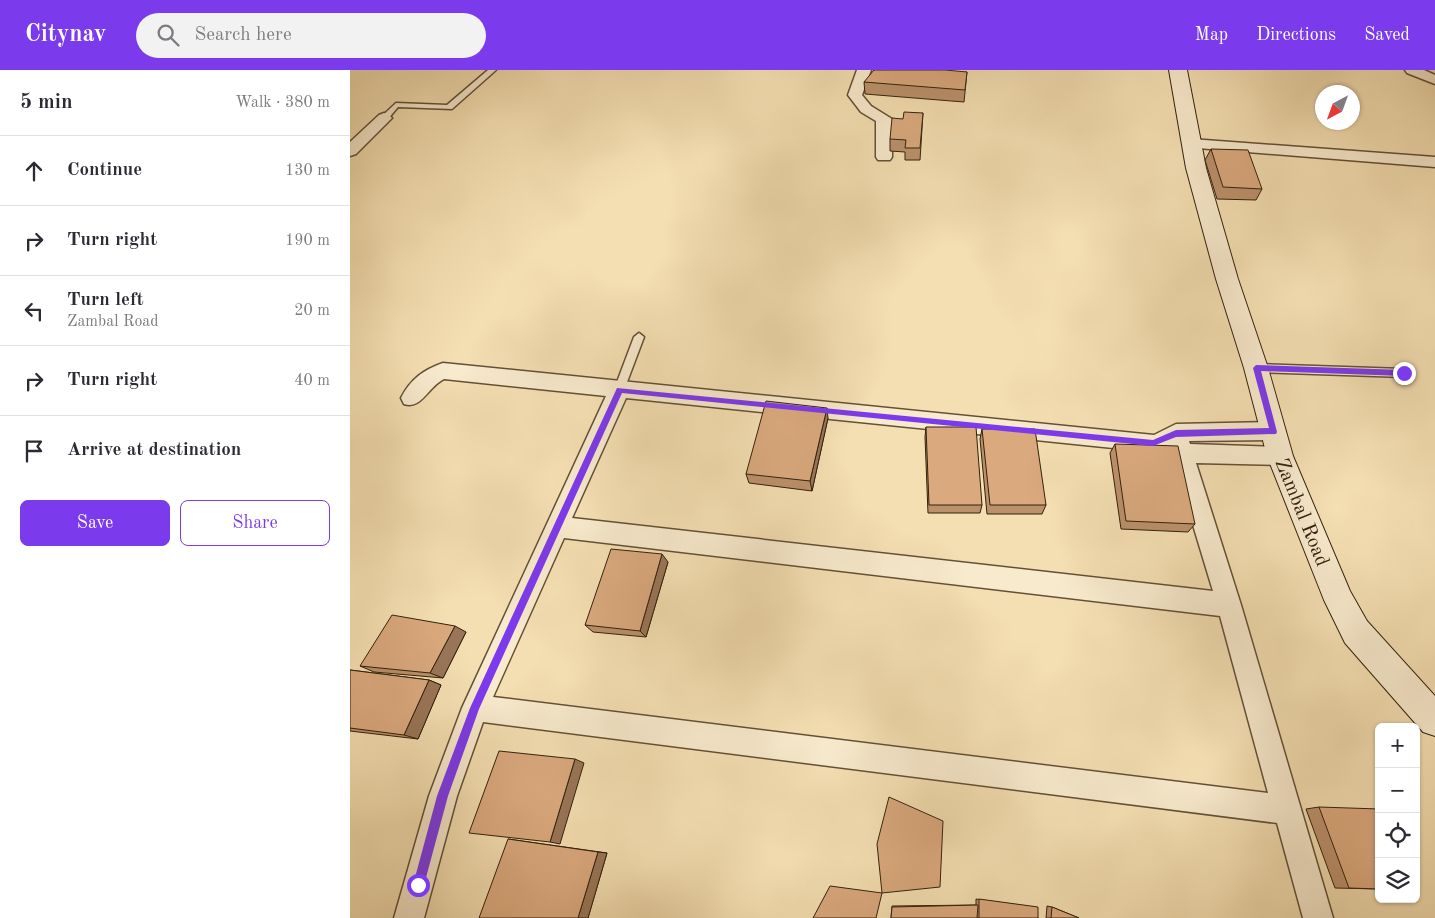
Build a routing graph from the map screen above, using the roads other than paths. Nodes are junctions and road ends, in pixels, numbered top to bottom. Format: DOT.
graph roads {
  1 [pos="492,70"];
  2 [pos="864,70"];
  3 [pos="1178,70"];
  4 [pos="1412,70"];
  5 [pos="1435,80"];
  6 [pos="384,118"];
  7 [pos="1191,144"];
  8 [pos="350,151"];
  9 [pos="884,157"];
  10 [pos="1435,162"];
  11 [pos="639,337"];
  12 [pos="1256,368"];
  13 [pos="1404,373"];
  14 [pos="620,390"];
  15 [pos="411,398"];
  16 [pos="1274,432"];
  17 [pos="1170,443"];
  18 [pos="1280,456"];
  19 [pos="557,527"];
  20 [pos="1229,606"];
  21 [pos="475,708"];
  22 [pos="1435,720"];
  23 [pos="1288,810"];
  24 [pos="410,918"];
  25 [pos="1318,918"];
  1 -- 6 [label="lane"];
  2 -- 9 [label="street"];
  3 -- 7 [label="street, Zambal Road"];
  4 -- 5 [label="street"];
  6 -- 8 [label="street"];
  7 -- 10 [label="street"];
  7 -- 12 [label="street, Zambal Road"];
  11 -- 14 [label="lane"];
  12 -- 13 [label="lane"];
  12 -- 16 [label="street, Zambal Road"];
  14 -- 15 [label="street"];
  14 -- 17 [label="street"];
  14 -- 19 [label="street"];
  16 -- 17 [label="street"];
  16 -- 18 [label="street, Zambal Road"];
  17 -- 18 [label="street"];
  17 -- 20 [label="street"];
  18 -- 22 [label="street, Zambal Road"];
  19 -- 20 [label="street"];
  19 -- 21 [label="street"];
  20 -- 23 [label="street"];
  21 -- 23 [label="street"];
  21 -- 24 [label="street"];
  23 -- 25 [label="street"];
}
